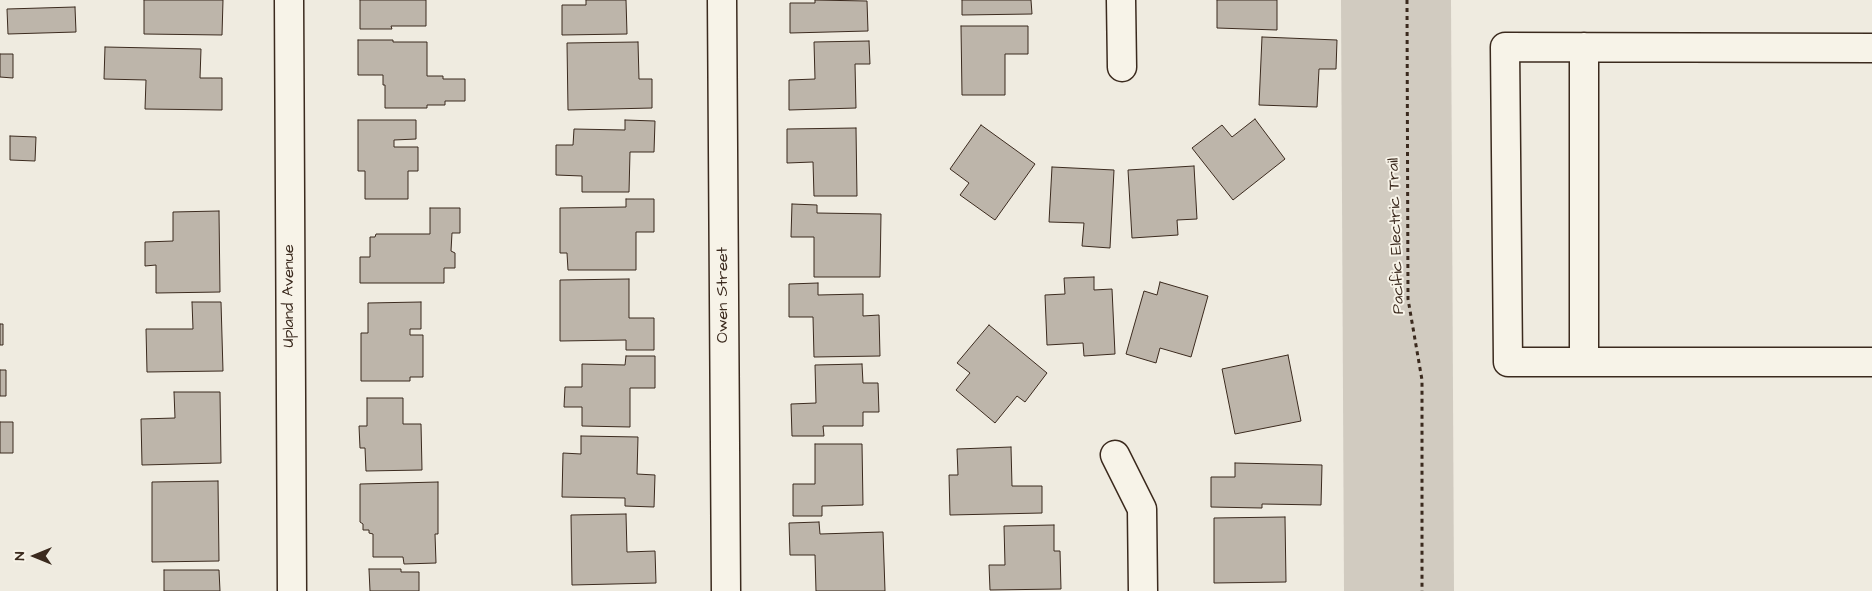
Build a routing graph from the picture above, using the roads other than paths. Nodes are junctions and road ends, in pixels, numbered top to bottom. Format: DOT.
graph roads {
  1 [pos="289,0"];
  2 [pos="722,0"];
  3 [pos="1121,0"];
  4 [pos="1584,47"];
  5 [pos="1872,48"];
  6 [pos="1122,67"];
  7 [pos="1584,362"];
  8 [pos="1872,362"];
  9 [pos="1115,455"];
  10 [pos="292,591"];
  11 [pos="726,591"];
  12 [pos="1143,591"];
  1 -- 10 [label="street, Upland Avenue"];
  2 -- 11 [label="street, Owen Street"];
  3 -- 6 [label="street"];
  4 -- 5 [label="street"];
  4 -- 7 [label="street"];
  4 -- 7 [label="street"];
  7 -- 8 [label="street"];
  9 -- 12 [label="street"];
}
